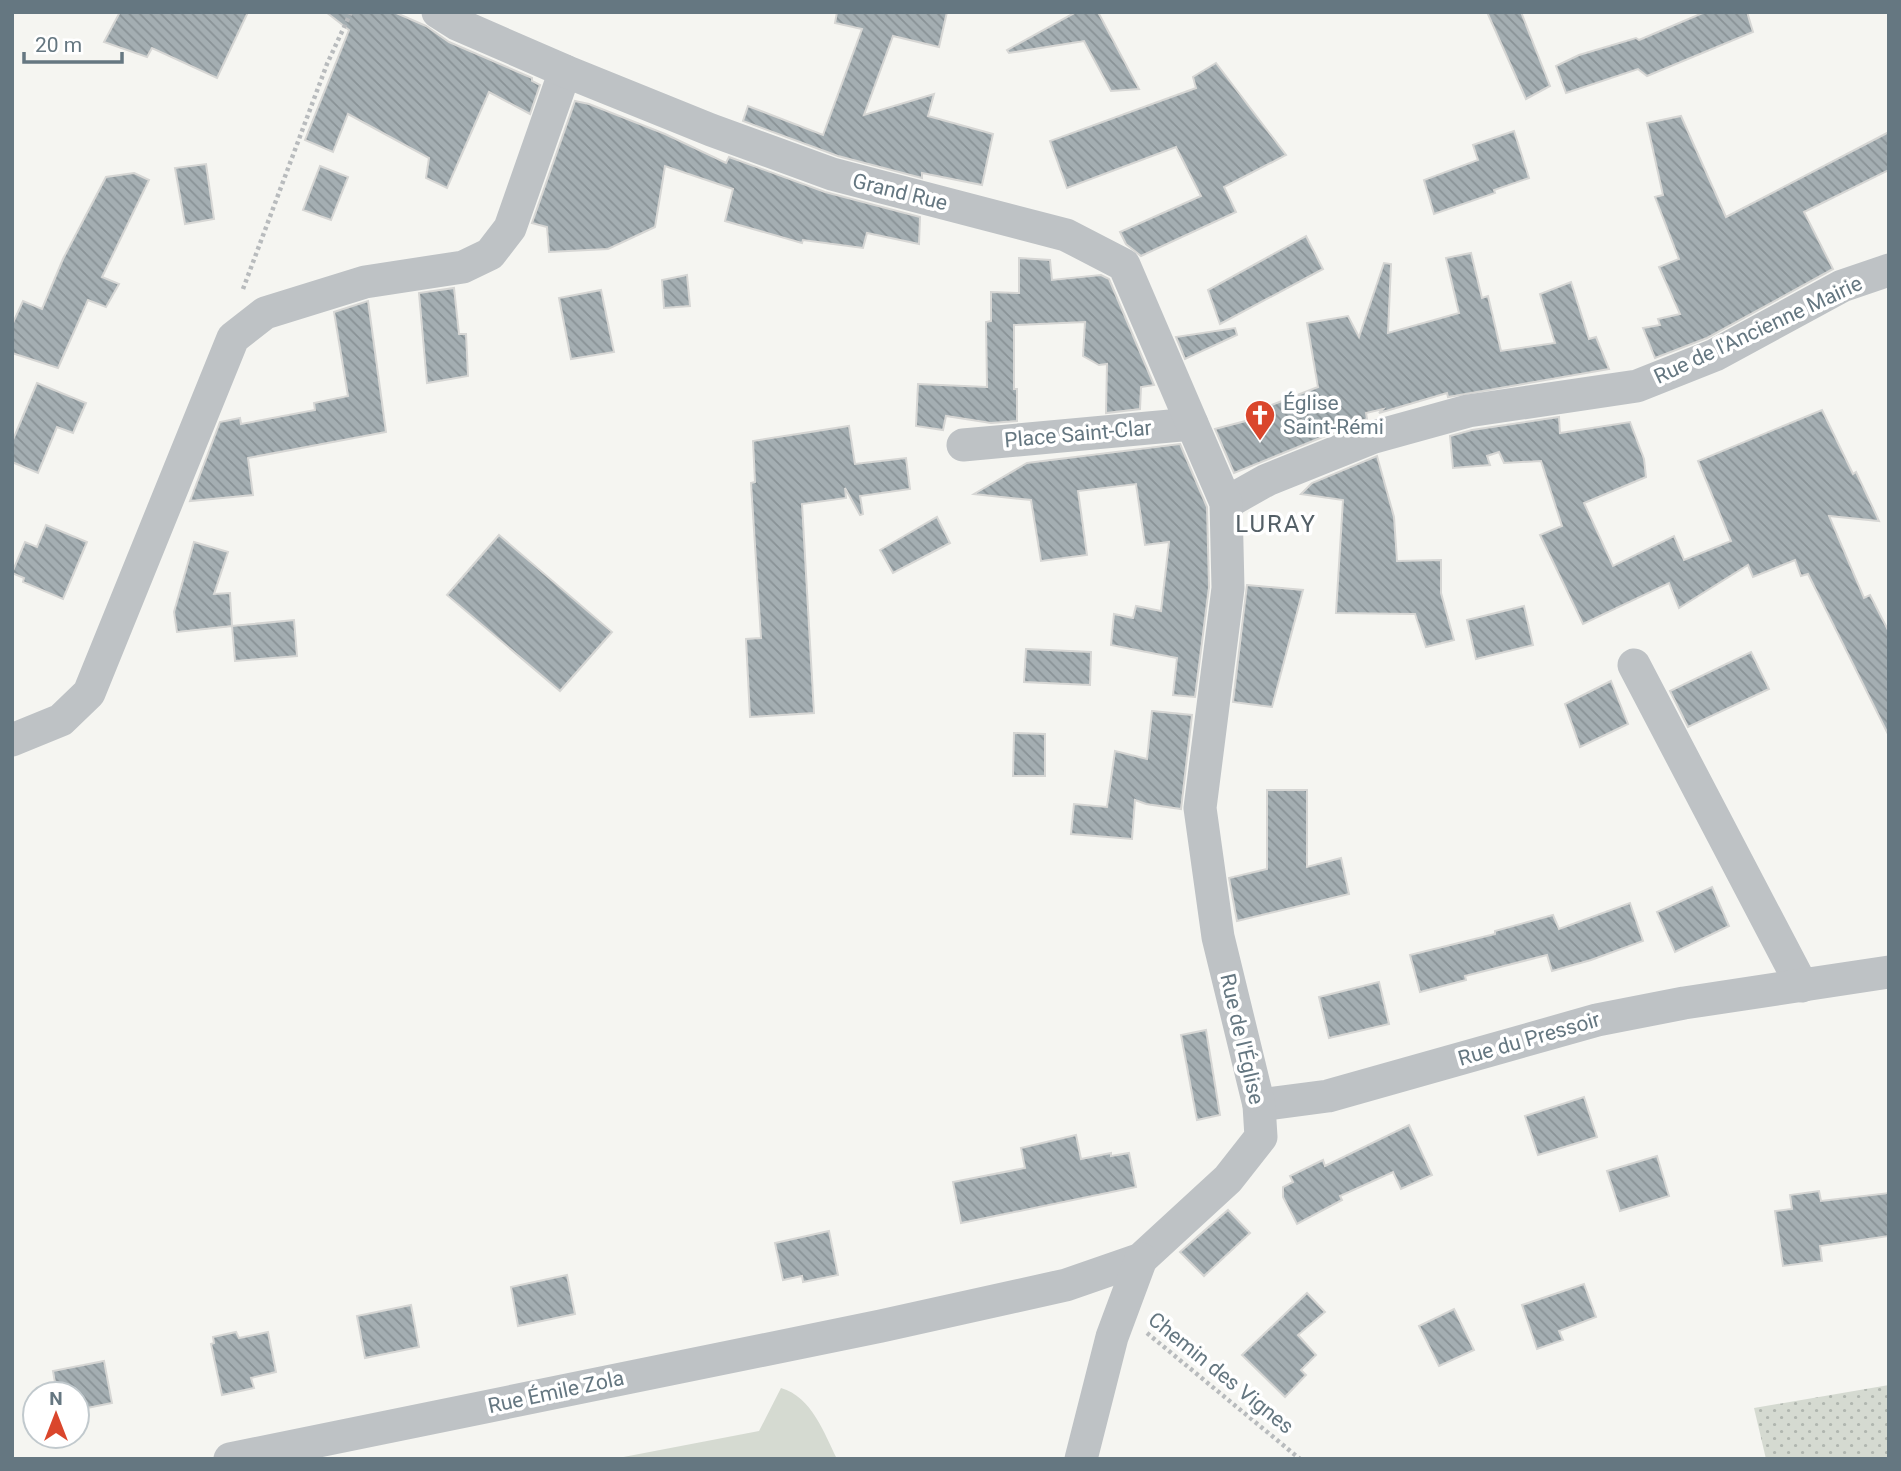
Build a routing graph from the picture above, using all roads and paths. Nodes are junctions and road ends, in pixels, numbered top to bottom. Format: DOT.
graph roads {
  1 [pos="351,12"];
  2 [pos="439,12"];
  3 [pos="565,71"];
  4 [pos="1889,270"];
  5 [pos="233,338"];
  6 [pos="1192,424"];
  7 [pos="963,445"];
  8 [pos="1226,503"];
  9 [pos="1634,665"];
  10 [pos="12,740"];
  11 [pos="1889,972"];
  12 [pos="1802,986"];
  13 [pos="1259,1105"];
  14 [pos="1141,1259"];
  15 [pos="1121,1312"];
  16 [pos="881,1326"];
  17 [pos="230,1459"];
  18 [pos="1081,1459"];
  19 [pos="1300,1459"];
  1 -- 5 [label="path"];
  2 -- 3 [label="street, Grand Rue"];
  3 -- 5 [label="street"];
  3 -- 6 [label="street, Grand Rue"];
  4 -- 8 [label="street, Rue de l'Ancienne Mairie"];
  5 -- 10 [label="street"];
  6 -- 7 [label="street, Place Saint-Clar"];
  6 -- 8 [label="street, Grand Rue"];
  8 -- 13 [label="street, Rue de l'Église"];
  9 -- 12 [label="street"];
  11 -- 12 [label="street, Rue du Pressoir"];
  12 -- 13 [label="street, Rue du Pressoir"];
  13 -- 14 [label="street, Rue de l'Église"];
  14 -- 15 [label="street"];
  14 -- 16 [label="street, Rue de l'Église"];
  15 -- 18 [label="street"];
  15 -- 19 [label="path, Chemin des Vignes"];
  16 -- 17 [label="street, Rue Émile Zola"];
}
